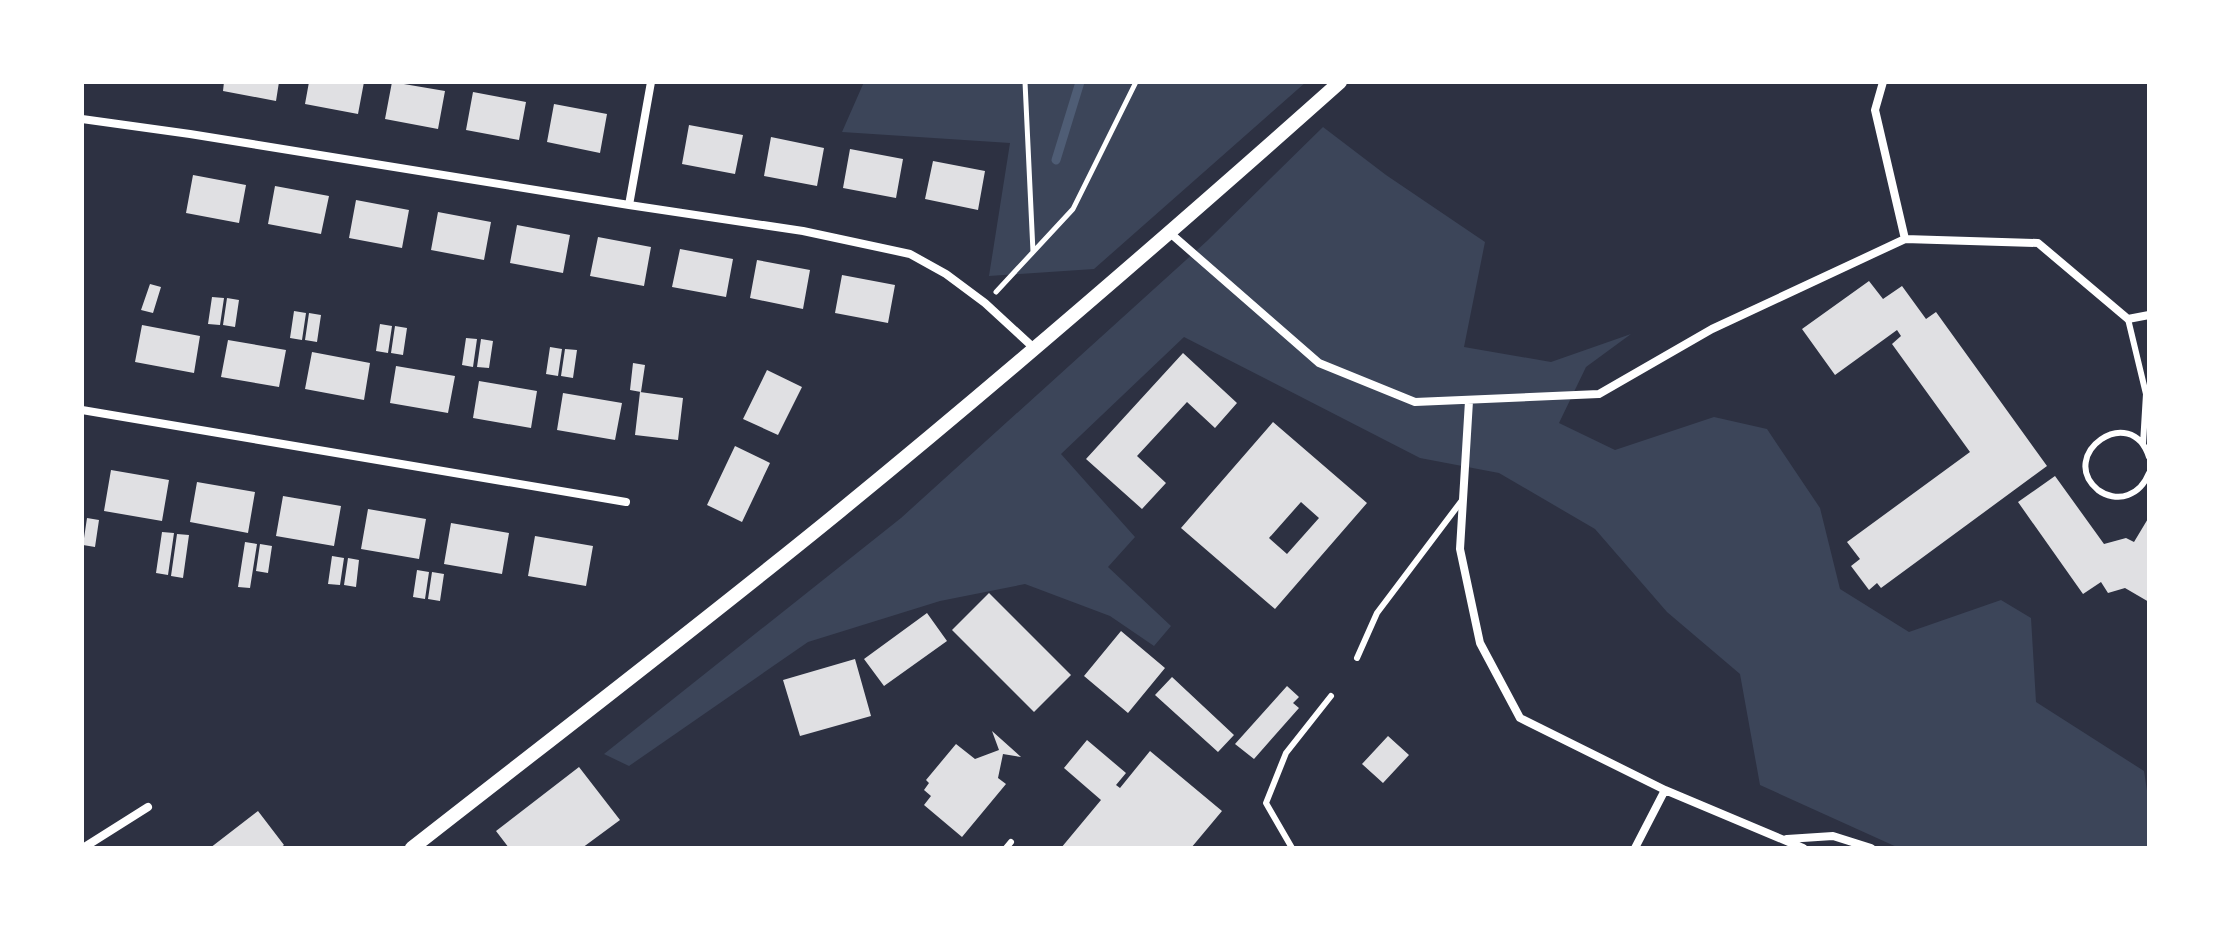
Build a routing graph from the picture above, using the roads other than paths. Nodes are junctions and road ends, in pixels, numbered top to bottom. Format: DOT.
graph roads {
  1 [pos="651,82"];
  2 [pos="1340,82"];
  3 [pos="1883,82"];
  4 [pos="82,119"];
  5 [pos="629,205"];
  6 [pos="1170,233"];
  7 [pos="1905,239"];
  8 [pos="2149,315"];
  9 [pos="2128,319"];
  10 [pos="1035,349"];
  11 [pos="1469,401"];
  12 [pos="82,410"];
  13 [pos="2143,444"];
  14 [pos="2149,457"];
  15 [pos="2149,474"];
  16 [pos="1463,498"];
  17 [pos="626,502"];
  18 [pos="1357,658"];
  19 [pos="1331,696"];
  20 [pos="1665,790"];
  21 [pos="148,807"];
  22 [pos="1786,839"];
  23 [pos="83,848"];
  24 [pos="412,848"];
  25 [pos="1292,848"];
  26 [pos="1635,848"];
  27 [pos="1803,848"];
  28 [pos="1871,848"];
  1 -- 5 [label="street"];
  2 -- 6 [label="street"];
  3 -- 7 [label="street"];
  4 -- 5 [label="street"];
  5 -- 10 [label="street"];
  6 -- 10 [label="street"];
  6 -- 11 [label="street"];
  7 -- 9 [label="street"];
  7 -- 11 [label="street"];
  8 -- 9 [label="street"];
  9 -- 13 [label="lane"];
  10 -- 24 [label="street"];
  11 -- 16 [label="street"];
  12 -- 17 [label="street"];
  13 -- 14 [label="lane"];
  13 -- 15 [label="lane"];
  16 -- 18 [label="lane"];
  16 -- 20 [label="street"];
  19 -- 25 [label="lane"];
  20 -- 22 [label="street"];
  20 -- 26 [label="street"];
  21 -- 23 [label="street"];
  22 -- 27 [label="street"];
  22 -- 28 [label="street"];
}
